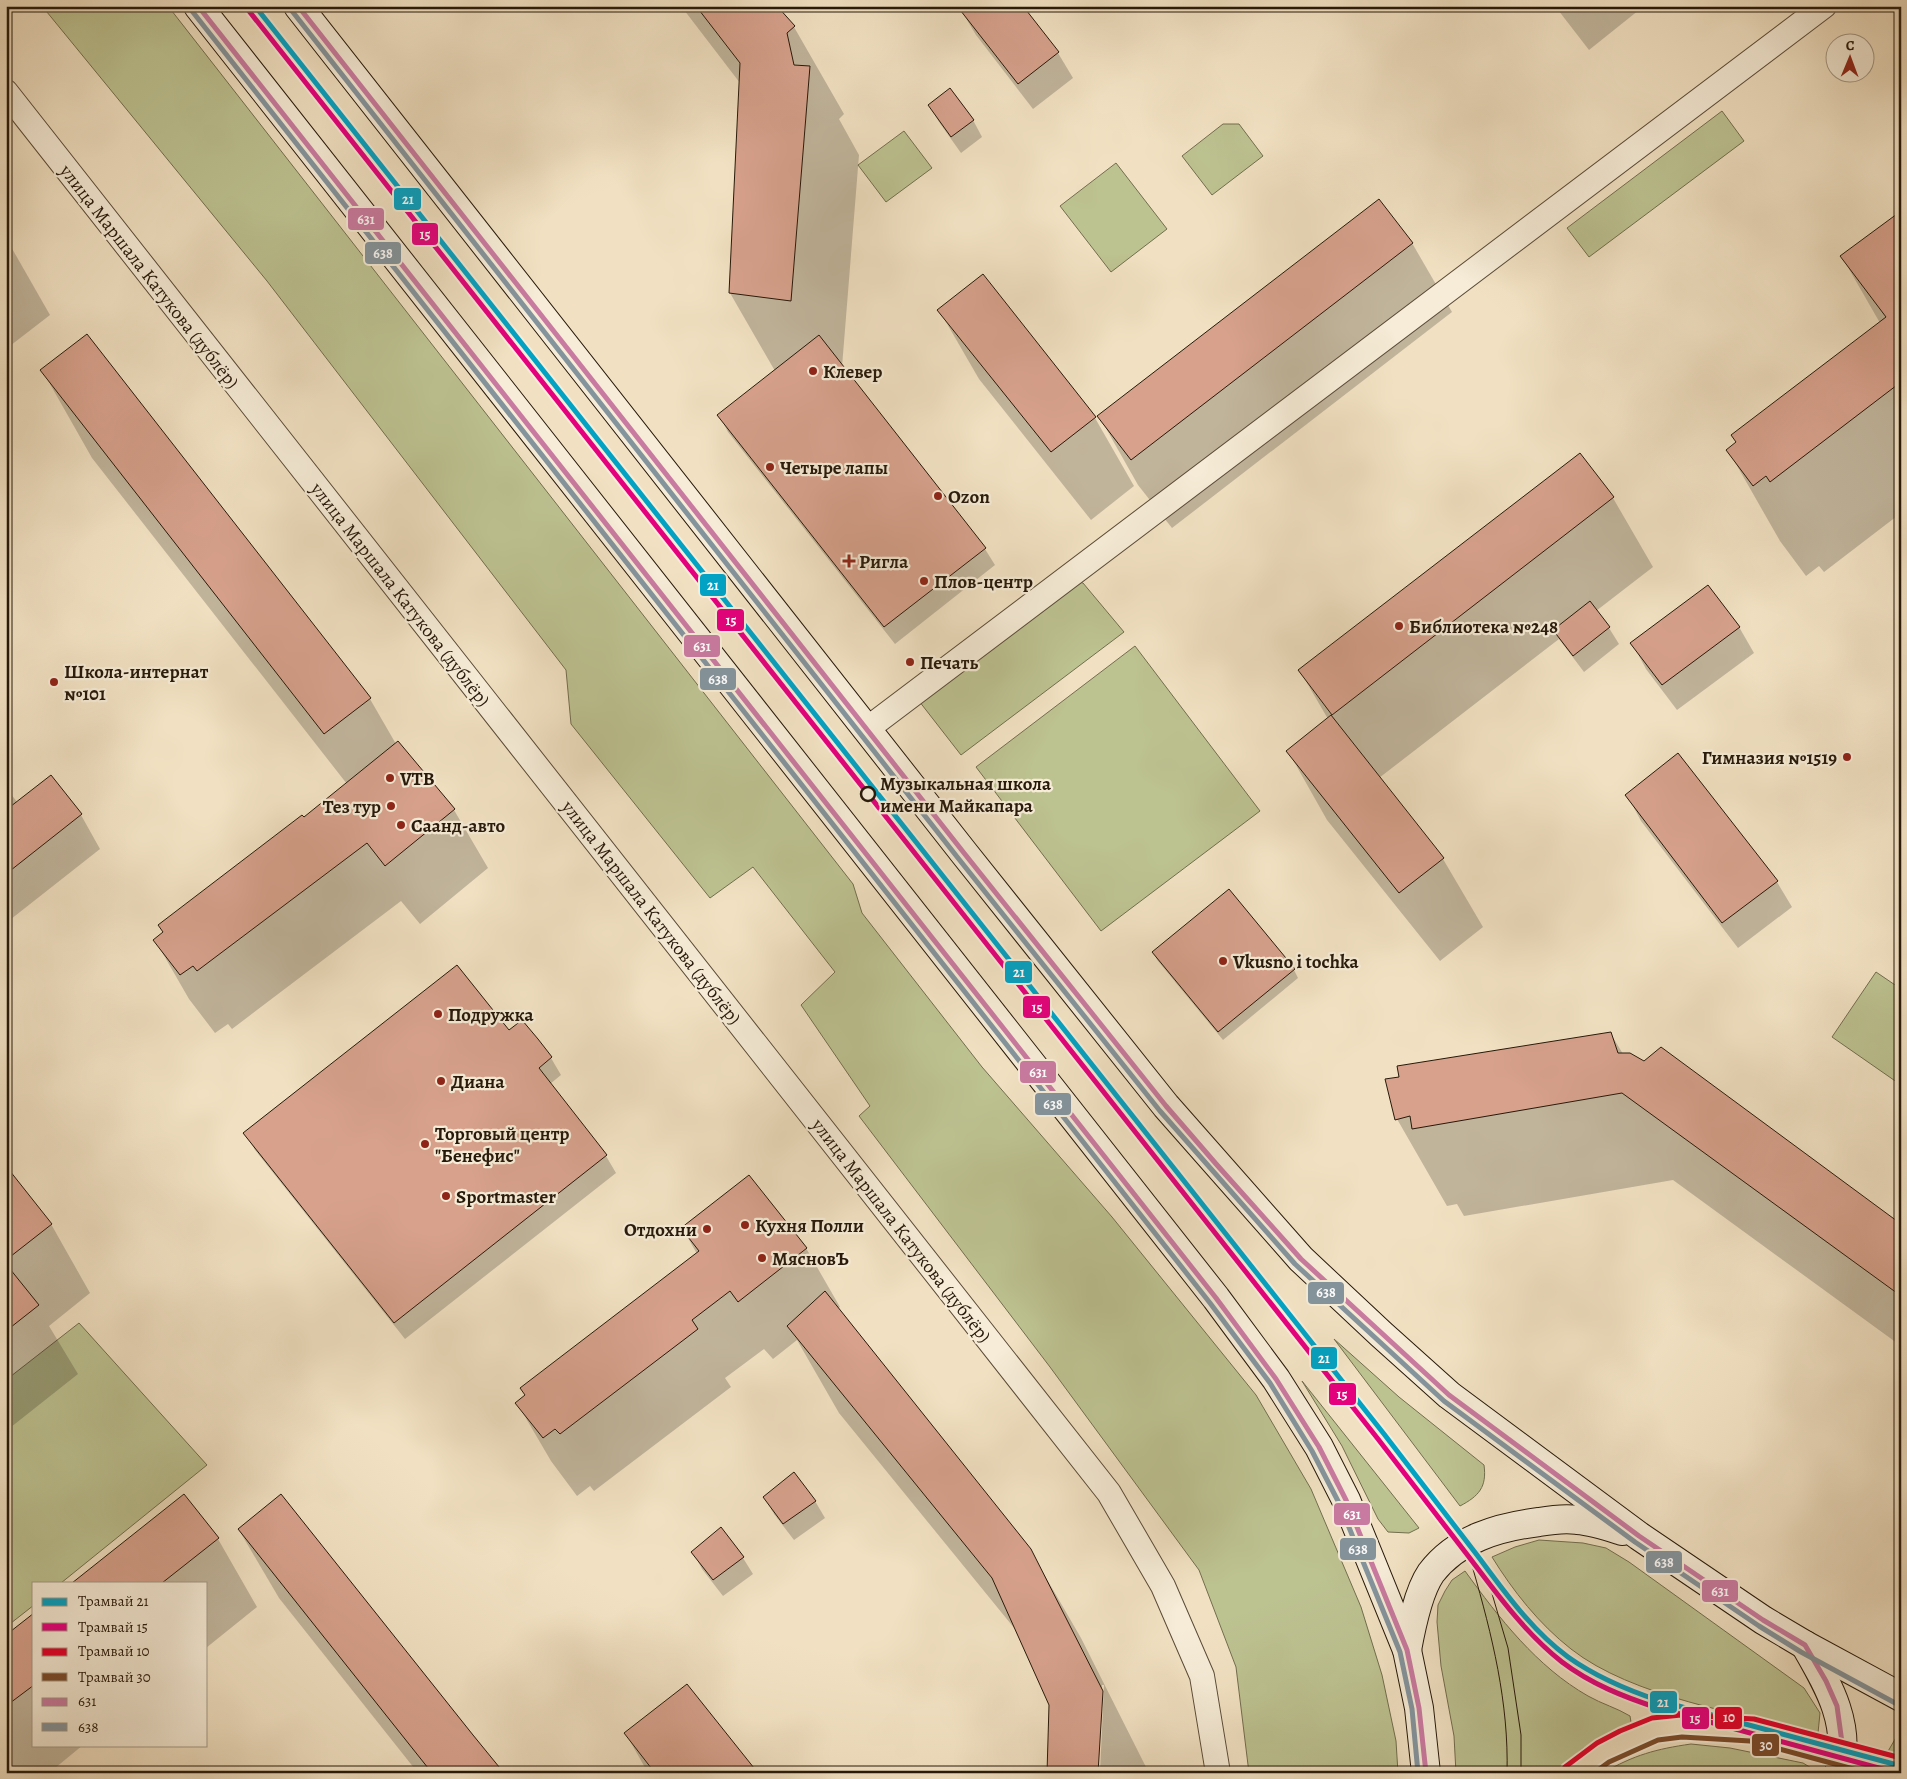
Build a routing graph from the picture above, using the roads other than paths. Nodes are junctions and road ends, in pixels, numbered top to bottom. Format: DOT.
graph roads {
  1 [pos="198,6"];
  2 [pos="298,6"];
  3 [pos="1824,6"];
  4 [pos="6,92"];
  5 [pos="867,729"];
  6 [pos="1639,1536"];
  7 [pos="1805,1646"];
  8 [pos="1406,1650"];
  9 [pos="1901,1697"];
  10 [pos="1218,1773"];
  11 [pos="1426,1773"];
  12 [pos="1840,1773"];
  1 -- 8 [label="main road"];
  2 -- 5 [label="main road"];
  3 -- 5 [label="street"];
  4 -- 10 [label="street, улица Маршала Катукова (дублёр)"];
  5 -- 6 [label="main road"];
  6 -- 7 [label="main road"];
  6 -- 8 [label="main road"];
  7 -- 9 [label="main road"];
  7 -- 12 [label="main road"];
  8 -- 11 [label="main road"];
}
